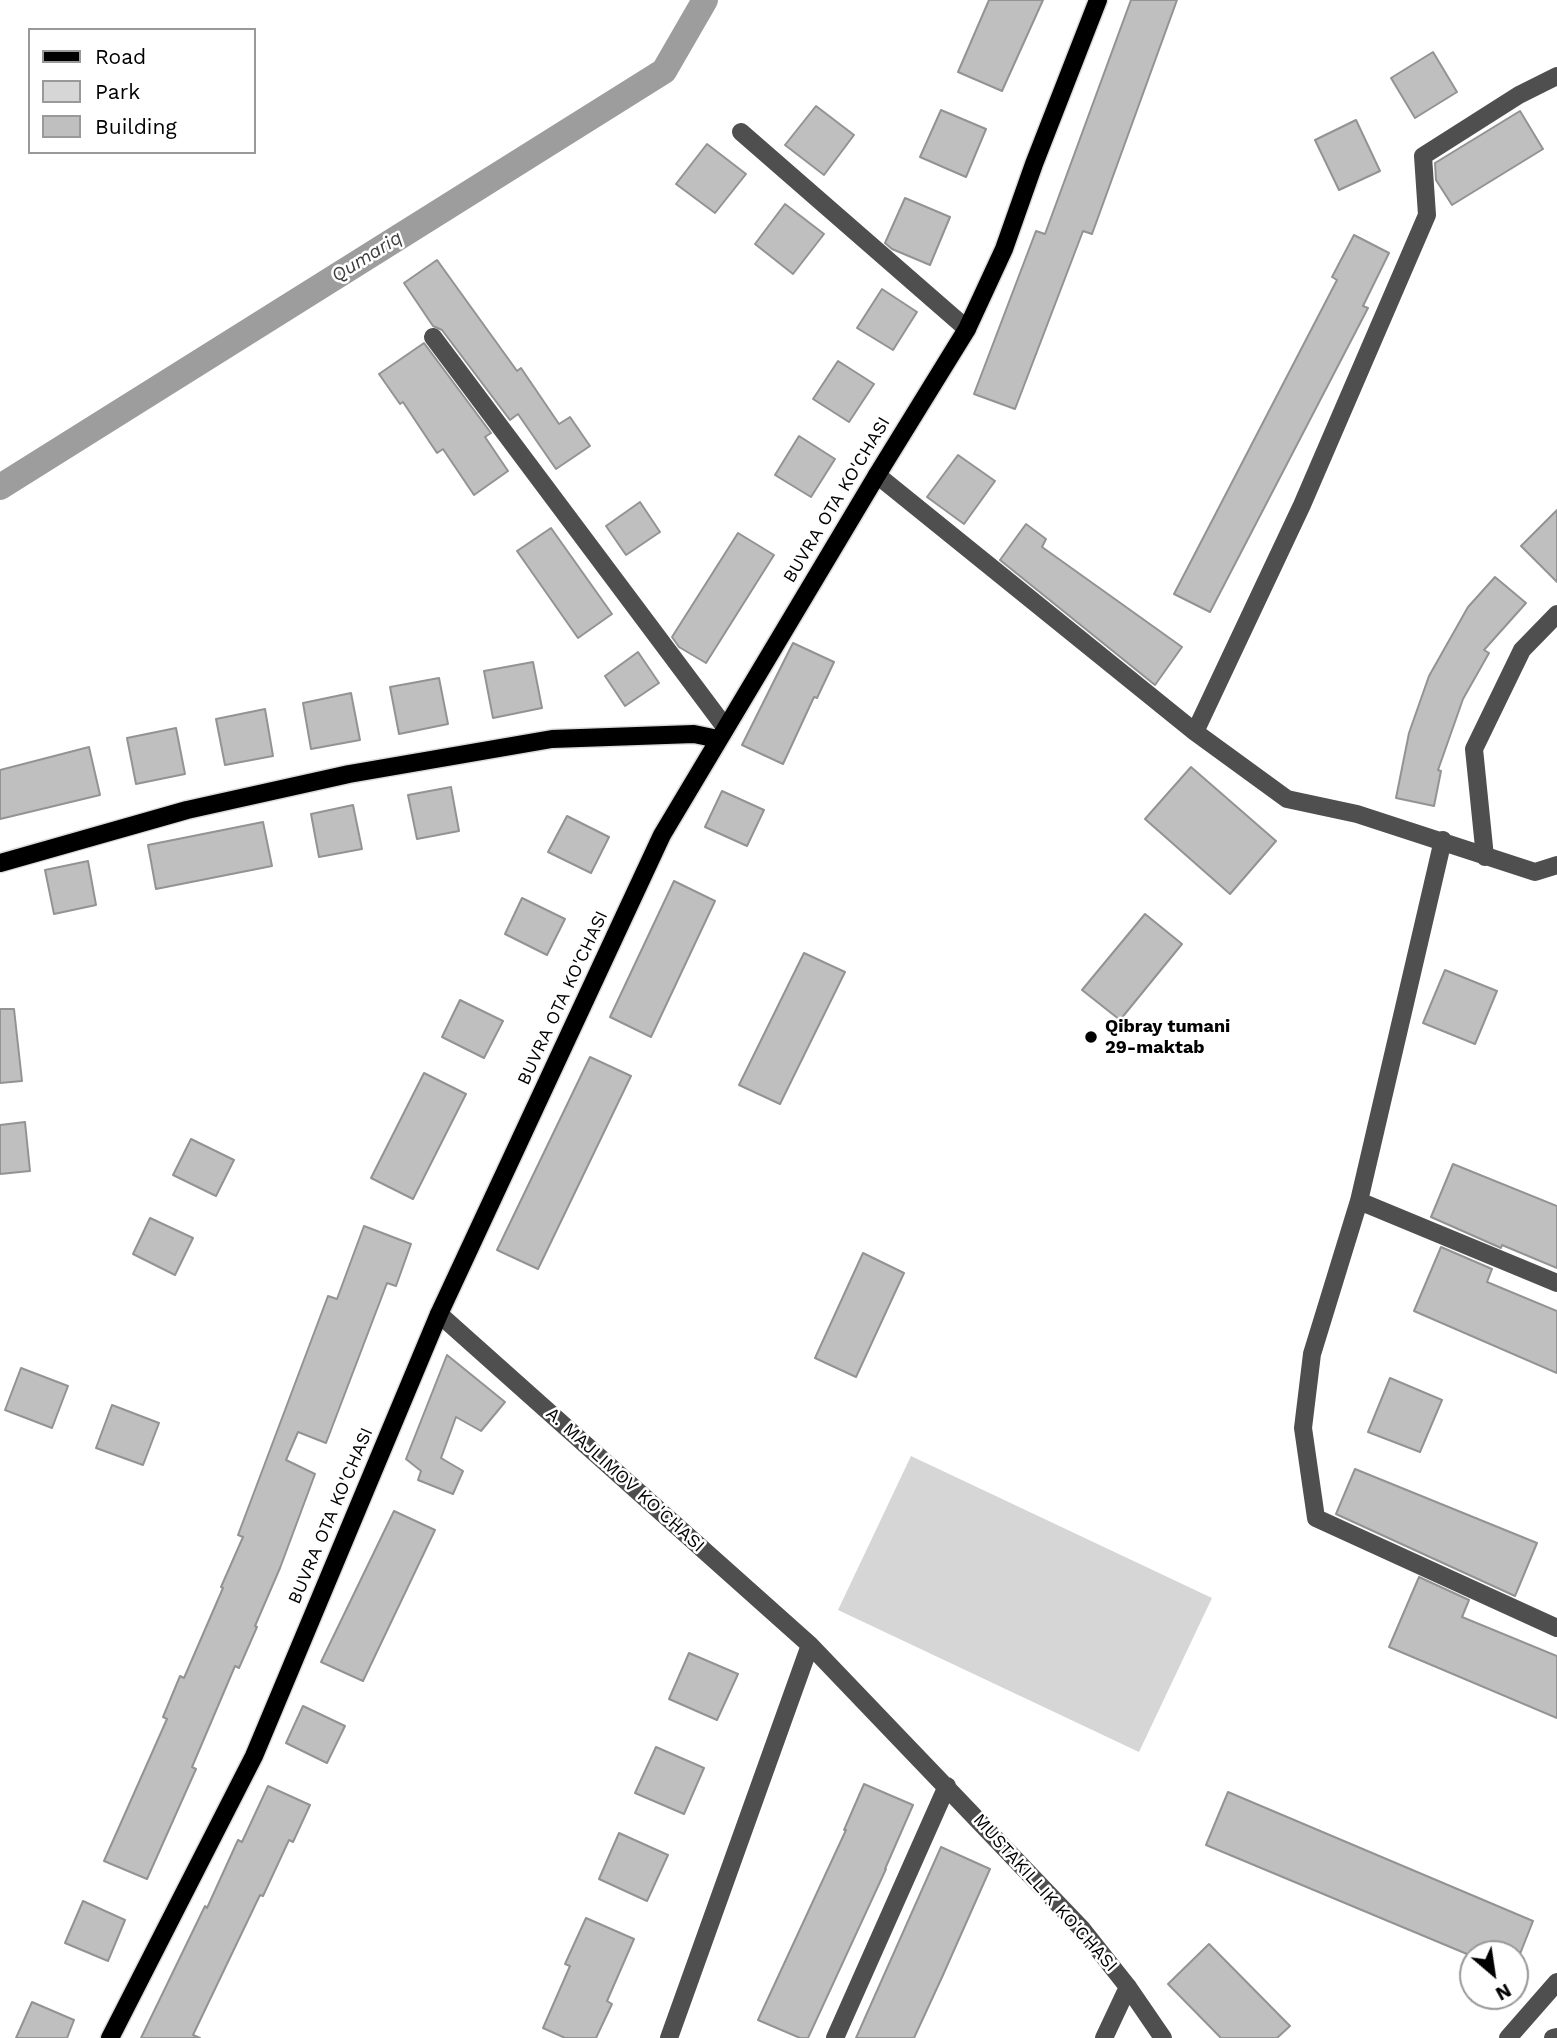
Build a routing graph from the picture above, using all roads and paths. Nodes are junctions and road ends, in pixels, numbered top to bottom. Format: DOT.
graph roads {
  1 [pos="1098,0"];
  2 [pos="1557,76"];
  3 [pos="741,132"];
  4 [pos="967,329"];
  5 [pos="433,337"];
  6 [pos="877,475"];
  7 [pos="1557,614"];
  8 [pos="1195,732"];
  9 [pos="721,733"];
  10 [pos="1443,840"];
  11 [pos="1485,857"];
  12 [pos="0,863"];
  13 [pos="1557,865"];
  14 [pos="1359,1201"];
  15 [pos="1557,1283"];
  16 [pos="439,1314"];
  17 [pos="1557,1628"];
  18 [pos="810,1645"];
  19 [pos="947,1786"];
  20 [pos="1557,1982"];
  21 [pos="1128,1987"];
  22 [pos="110,2038"];
  23 [pos="669,2038"];
  24 [pos="835,2038"];
  25 [pos="1104,2038"];
  26 [pos="1163,2038"];
  27 [pos="1508,2038"];
  1 -- 4 [label="main road, BUVRA OTA KO'CHASI"];
  2 -- 8 [label="street"];
  3 -- 4 [label="street"];
  4 -- 6 [label="main road, BUVRA OTA KO'CHASI"];
  5 -- 9 [label="street"];
  6 -- 8 [label="street"];
  6 -- 9 [label="main road, BUVRA OTA KO'CHASI"];
  7 -- 11 [label="street"];
  8 -- 10 [label="street"];
  9 -- 12 [label="main road"];
  9 -- 16 [label="main road, BUVRA OTA KO'CHASI"];
  10 -- 11 [label="street"];
  10 -- 14 [label="street"];
  11 -- 13 [label="street"];
  14 -- 15 [label="street"];
  14 -- 17 [label="street"];
  16 -- 18 [label="street, A. MAJLIMOV KO'CHASI"];
  16 -- 22 [label="main road, BUVRA OTA KO'CHASI"];
  18 -- 19 [label="street, A. MAJLIMOV KO'CHASI"];
  18 -- 23 [label="street"];
  19 -- 21 [label="street, MUSTAKILLIK KO'CHASI"];
  19 -- 24 [label="street"];
  20 -- 27 [label="street"];
  21 -- 25 [label="street"];
  21 -- 26 [label="street, MUSTAKILLIK KO'CHASI"];
}
